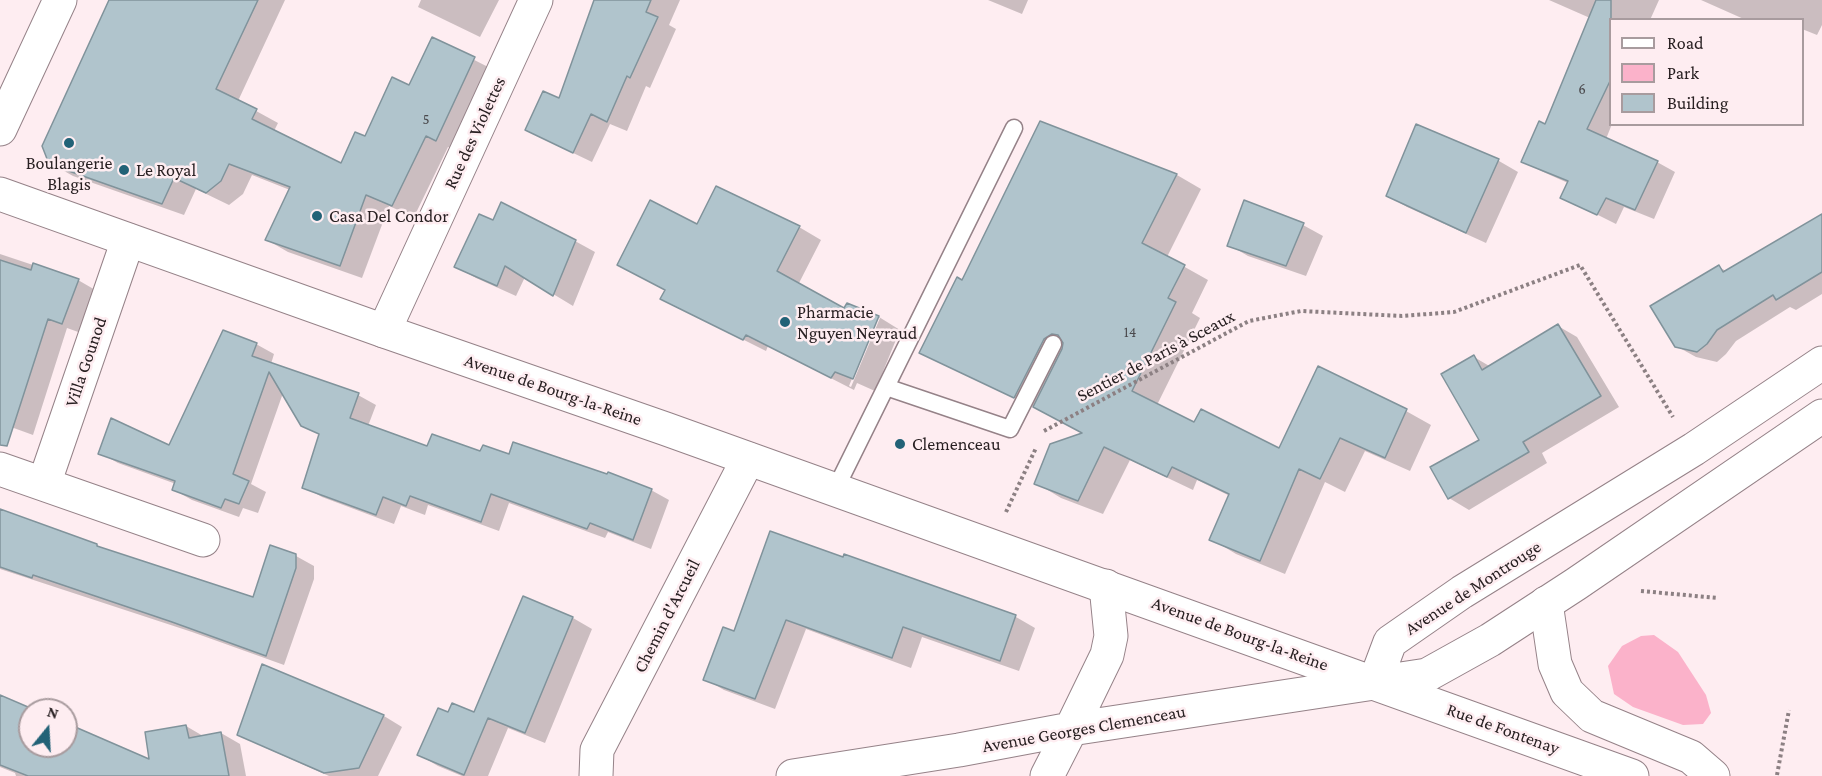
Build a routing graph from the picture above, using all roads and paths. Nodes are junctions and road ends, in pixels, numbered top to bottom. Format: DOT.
graph roads {
  1 [pos="60,0"];
  2 [pos="536,0"];
  3 [pos="1014,128"];
  4 [pos="0,129"];
  5 [pos="0,194"];
  6 [pos="128,240"];
  7 [pos="384,331"];
  8 [pos="1053,344"];
  9 [pos="1822,363"];
  10 [pos="886,387"];
  11 [pos="1822,416"];
  12 [pos="1694,449"];
  13 [pos="748,459"];
  14 [pos="0,469"];
  15 [pos="44,484"];
  16 [pos="836,490"];
  17 [pos="203,540"];
  18 [pos="990,545"];
  19 [pos="1106,586"];
  20 [pos="1641,591"];
  21 [pos="1718,597"];
  22 [pos="1546,603"];
  23 [pos="1375,682"];
  24 [pos="1789,710"];
  25 [pos="1071,729"];
  26 [pos="1777,775"];
  27 [pos="596,776"];
  28 [pos="792,776"];
  29 [pos="1047,776"];
  30 [pos="1632,776"];
  31 [pos="1713,776"];
  1 -- 4 [label="street"];
  2 -- 7 [label="street, Rue des Violettes"];
  3 -- 10 [label="lane"];
  5 -- 6 [label="street, Avenue de Bourg-la-Reine"];
  6 -- 7 [label="street, Avenue de Bourg-la-Reine"];
  6 -- 15 [label="street, Villa Gounod"];
  7 -- 13 [label="street, Avenue de Bourg-la-Reine"];
  8 -- 10 [label="lane"];
  9 -- 12 [label="street, Avenue de Montrouge"];
  10 -- 16 [label="lane"];
  11 -- 22 [label="street"];
  12 -- 18 [label="path, Sentier de Paris à Sceaux"];
  12 -- 23 [label="street, Avenue de Montrouge"];
  13 -- 16 [label="street, Avenue de Bourg-la-Reine"];
  13 -- 27 [label="street, Chemin d'Arcueil"];
  14 -- 15 [label="street"];
  15 -- 17 [label="street"];
  16 -- 18 [label="street, Avenue de Bourg-la-Reine"];
  18 -- 19 [label="street, Avenue de Bourg-la-Reine"];
  19 -- 23 [label="street, Avenue de Bourg-la-Reine"];
  19 -- 25 [label="street"];
  20 -- 21 [label="path"];
  22 -- 23 [label="street"];
  22 -- 31 [label="street"];
  23 -- 25 [label="street, Avenue Georges Clemenceau"];
  23 -- 30 [label="street, Rue de Fontenay"];
  24 -- 26 [label="path"];
  25 -- 28 [label="street, Avenue Georges Clemenceau"];
  25 -- 29 [label="street"];
}
